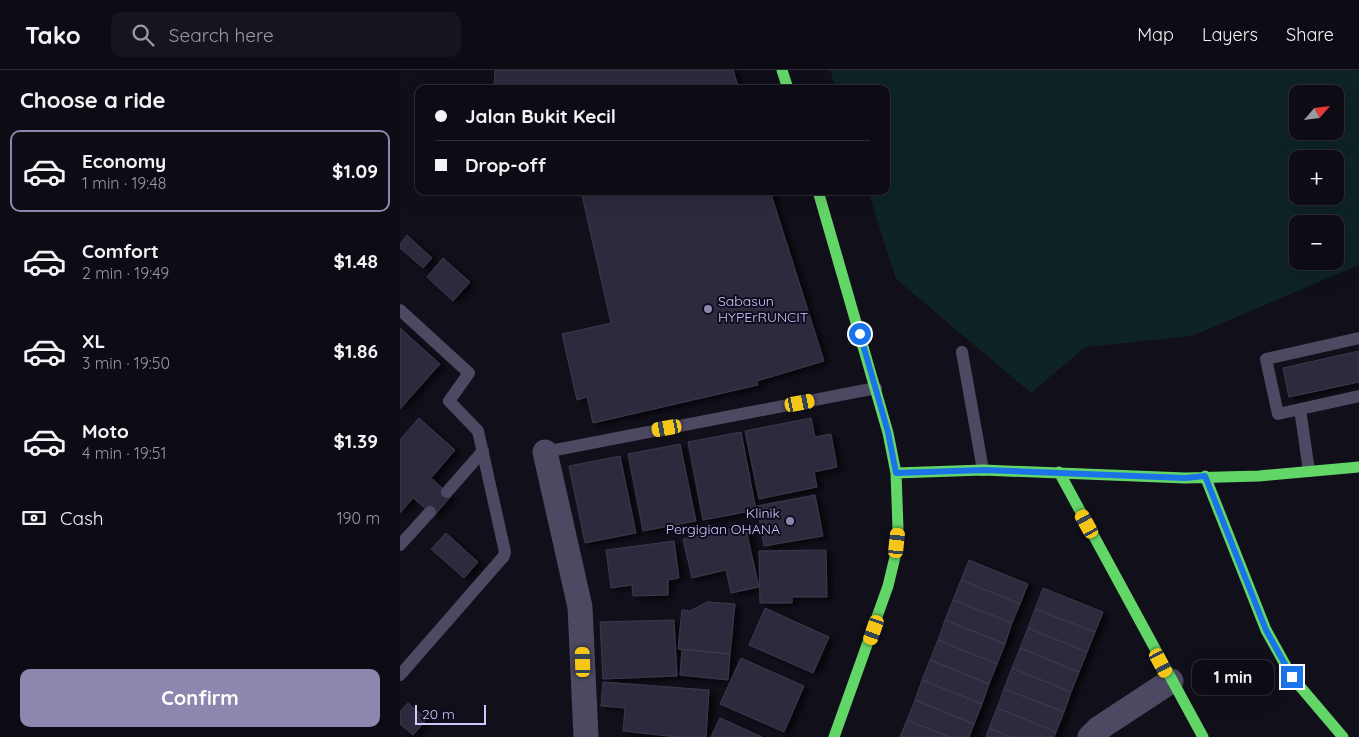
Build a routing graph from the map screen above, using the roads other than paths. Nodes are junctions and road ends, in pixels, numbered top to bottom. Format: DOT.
graph roads {
  1 [pos="782,70"];
  2 [pos="787,85"];
  3 [pos="819,195"];
  4 [pos="400,310"];
  5 [pos="1359,338"];
  6 [pos="962,352"];
  7 [pos="876,388"];
  8 [pos="1359,396"];
  9 [pos="1300,409"];
  10 [pos="483,451"];
  11 [pos="545,452"];
  12 [pos="1359,467"];
  13 [pos="984,470"];
  14 [pos="1059,472"];
  15 [pos="1308,472"];
  16 [pos="896,473"];
  17 [pos="1205,476"];
  18 [pos="447,492"];
  19 [pos="430,512"];
  20 [pos="400,545"];
  21 [pos="400,675"];
  22 [pos="1170,681"];
  23 [pos="586,737"];
  24 [pos="834,737"];
  25 [pos="1090,737"];
  26 [pos="1203,737"];
  27 [pos="1343,737"];
  1 -- 2 [label="street"];
  3 -- 7 [label="street"];
  4 -- 10 [label="lane"];
  5 -- 9 [label="lane"];
  6 -- 13 [label="lane"];
  7 -- 11 [label="lane"];
  7 -- 16 [label="street"];
  8 -- 9 [label="lane"];
  9 -- 15 [label="lane"];
  10 -- 18 [label="lane"];
  10 -- 21 [label="lane"];
  11 -- 23 [label="street"];
  12 -- 15 [label="street"];
  13 -- 14 [label="street"];
  13 -- 16 [label="street"];
  14 -- 17 [label="street"];
  14 -- 22 [label="street"];
  15 -- 17 [label="street"];
  16 -- 24 [label="street"];
  17 -- 27 [label="street"];
  19 -- 20 [label="lane"];
  22 -- 25 [label="street"];
  22 -- 26 [label="street"];
}
